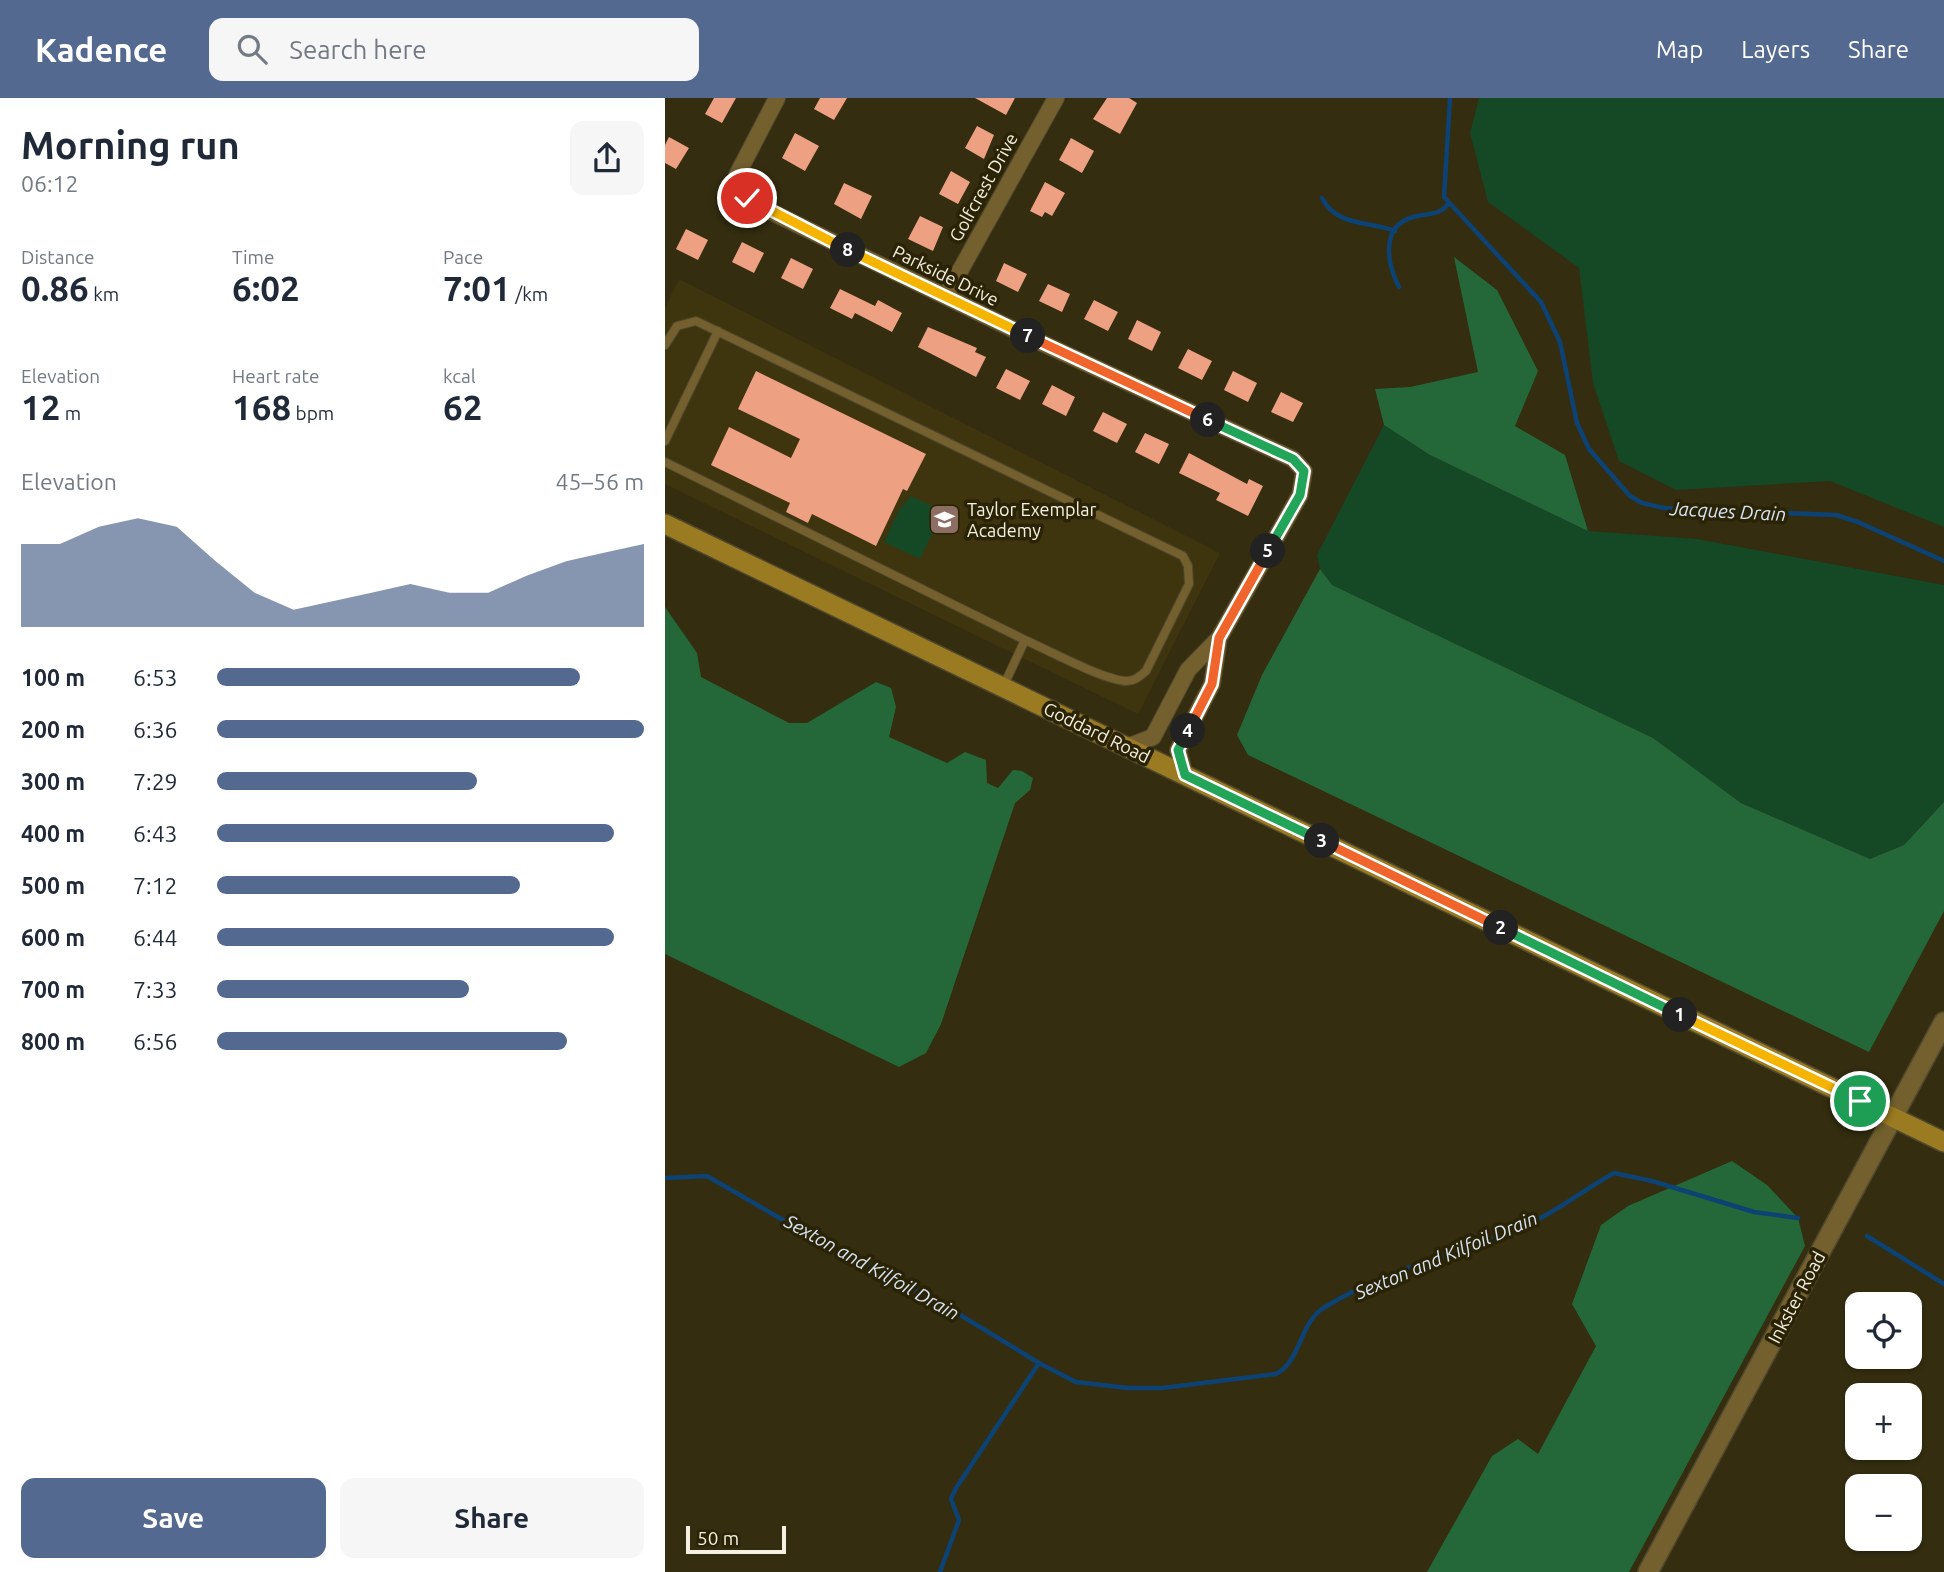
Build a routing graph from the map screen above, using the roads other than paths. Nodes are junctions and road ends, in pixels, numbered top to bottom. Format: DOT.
graph roads {
  1 [pos="777,98"];
  2 [pos="1056,98"];
  3 [pos="946,296"];
  4 [pos="717,331"];
  5 [pos="665,345"];
  6 [pos="665,441"];
  7 [pos="665,461"];
  8 [pos="665,524"];
  9 [pos="1219,638"];
  10 [pos="1025,640"];
  11 [pos="1003,687"];
  12 [pos="1127,747"];
  13 [pos="1185,775"];
  14 [pos="1944,1022"];
  15 [pos="1893,1117"];
  16 [pos="1944,1142"];
  17 [pos="1648,1572"];
  1 -- 3 [label="street, Parkside Drive"];
  2 -- 3 [label="street, Golfcrest Drive"];
  3 -- 9 [label="street, Parkside Drive"];
  4 -- 5 [label="lane"];
  4 -- 6 [label="lane"];
  4 -- 10 [label="lane"];
  7 -- 10 [label="lane"];
  8 -- 11 [label="main road, Goddard Road"];
  9 -- 12 [label="street"];
  9 -- 13 [label="street"];
  10 -- 11 [label="lane"];
  11 -- 12 [label="main road, Goddard Road"];
  12 -- 13 [label="main road, Goddard Road"];
  13 -- 15 [label="main road, Goddard Road"];
  14 -- 15 [label="street, Inkster Road"];
  15 -- 16 [label="main road, Goddard Road"];
  15 -- 17 [label="street, Inkster Road"];
}
